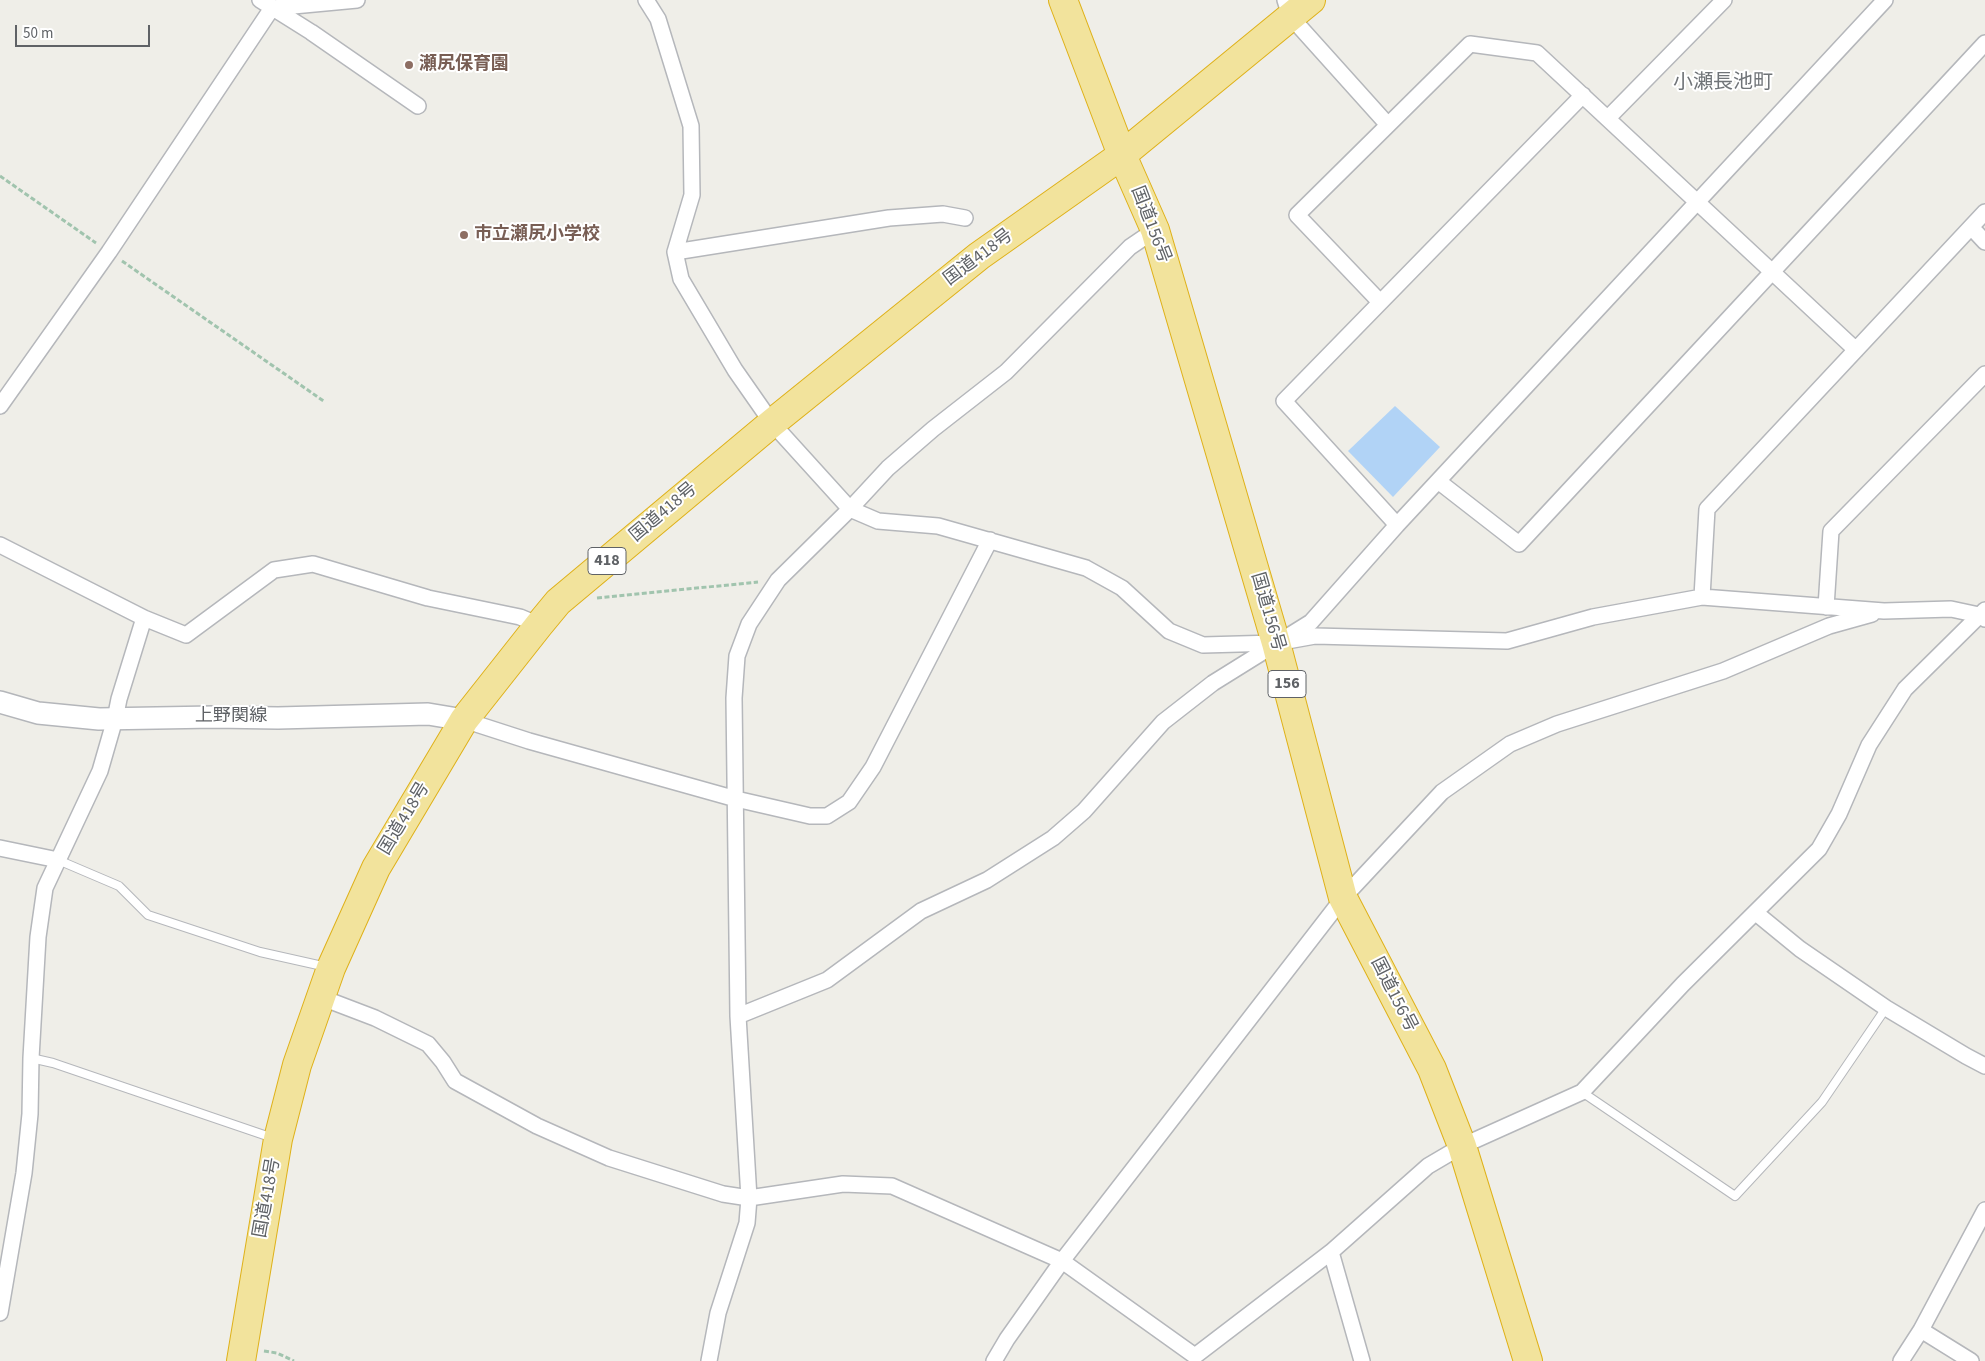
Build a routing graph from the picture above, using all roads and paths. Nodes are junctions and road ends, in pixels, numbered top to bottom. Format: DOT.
graph roads {
  1 [pos="357,0"];
  2 [pos="646,0"];
  3 [pos="1063,0"];
  4 [pos="1724,0"];
  5 [pos="1885,0"];
  6 [pos="266,4"];
  7 [pos="1295,5"];
  8 [pos="1985,43"];
  9 [pos="1583,95"];
  10 [pos="418,106"];
  11 [pos="1608,118"];
  12 [pos="1388,125"];
  13 [pos="1122,155"];
  14 [pos="0,176"];
  15 [pos="1698,202"];
  16 [pos="1985,212"];
  17 [pos="965,218"];
  18 [pos="1971,227"];
  19 [pos="1155,230"];
  20 [pos="1985,242"];
  21 [pos="109,252"];
  22 [pos="675,252"];
  23 [pos="1773,272"];
  24 [pos="1380,302"];
  25 [pos="1856,350"];
  26 [pos="1985,374"];
  27 [pos="325,402"];
  28 [pos="0,406"];
  29 [pos="772,423"];
  30 [pos="1438,481"];
  31 [pos="850,510"];
  32 [pos="1397,525"];
  33 [pos="990,540"];
  34 [pos="0,546"];
  35 [pos="778,580"];
  36 [pos="1702,597"];
  37 [pos="596,598"];
  38 [pos="1826,607"];
  39 [pos="1884,611"];
  40 [pos="1983,614"];
  41 [pos="144,618"];
  42 [pos="539,625"];
  43 [pos="1276,642"];
  44 [pos="0,702"];
  45 [pos="115,719"];
  46 [pos="464,720"];
  47 [pos="736,799"];
  48 [pos="0,848"];
  49 [pos="58,860"];
  50 [pos="1343,898"];
  51 [pos="1756,913"];
  52 [pos="332,968"];
  53 [pos="320,997"];
  54 [pos="1886,1008"];
  55 [pos="738,1016"];
  56 [pos="30,1058"];
  57 [pos="1985,1066"];
  58 [pos="1582,1092"];
  59 [pos="278,1139"];
  60 [pos="1462,1146"];
  61 [pos="748,1198"];
  62 [pos="1985,1210"];
  63 [pos="1331,1252"];
  64 [pos="1062,1261"];
  65 [pos="0,1313"];
  66 [pos="1921,1330"];
  67 [pos="242,1355"];
  68 [pos="1194,1359"];
  69 [pos="294,1361"];
  70 [pos="709,1361"];
  71 [pos="994,1361"];
  72 [pos="1362,1361"];
  73 [pos="1528,1361"];
  74 [pos="1901,1361"];
  75 [pos="1971,1361"];
  1 -- 6 [label="street"];
  2 -- 22 [label="street"];
  3 -- 13 [label="highway, 国道156号 / 156"];
  4 -- 11 [label="street"];
  5 -- 15 [label="street"];
  6 -- 10 [label="street"];
  6 -- 21 [label="street"];
  7 -- 12 [label="street"];
  7 -- 13 [label="highway, 国道418号 / 418"];
  8 -- 23 [label="street"];
  9 -- 11 [label="street"];
  9 -- 12 [label="street"];
  9 -- 24 [label="street"];
  11 -- 15 [label="street"];
  12 -- 24 [label="street"];
  13 -- 19 [label="highway, 国道156号 / 156"];
  13 -- 29 [label="highway, 国道418号 / 418"];
  14 -- 21 [label="path"];
  15 -- 23 [label="street"];
  15 -- 30 [label="street"];
  16 -- 18 [label="street"];
  17 -- 22 [label="street"];
  18 -- 20 [label="street"];
  18 -- 25 [label="street"];
  19 -- 31 [label="street"];
  19 -- 43 [label="highway, 国道156号 / 156"];
  21 -- 27 [label="path"];
  21 -- 28 [label="street"];
  22 -- 29 [label="street"];
  23 -- 25 [label="street"];
  23 -- 30 [label="street"];
  24 -- 32 [label="street"];
  25 -- 36 [label="street"];
  26 -- 38 [label="street"];
  29 -- 31 [label="street"];
  29 -- 42 [label="highway, 国道418号 / 418"];
  30 -- 32 [label="street"];
  31 -- 33 [label="street"];
  31 -- 35 [label="street"];
  32 -- 43 [label="street"];
  33 -- 43 [label="street"];
  33 -- 47 [label="street"];
  34 -- 41 [label="street"];
  35 -- 37 [label="path"];
  35 -- 47 [label="street"];
  36 -- 38 [label="street"];
  36 -- 43 [label="street"];
  38 -- 39 [label="street"];
  39 -- 40 [label="street"];
  39 -- 50 [label="street"];
  40 -- 51 [label="street"];
  41 -- 42 [label="street"];
  41 -- 45 [label="street"];
  42 -- 46 [label="highway, 国道418号 / 418"];
  43 -- 50 [label="highway, 国道156号 / 156"];
  43 -- 55 [label="street"];
  44 -- 45 [label="main road, 上野関線"];
  45 -- 46 [label="main road, 上野関線"];
  45 -- 49 [label="street"];
  46 -- 47 [label="street"];
  46 -- 52 [label="highway, 国道418号 / 418"];
  47 -- 55 [label="street"];
  48 -- 49 [label="street"];
  49 -- 52 [label="lane"];
  49 -- 56 [label="street"];
  50 -- 60 [label="highway, 国道156号 / 156"];
  50 -- 64 [label="street"];
  51 -- 54 [label="street"];
  51 -- 58 [label="street"];
  52 -- 53 [label="highway, 国道418号 / 418"];
  53 -- 59 [label="highway, 国道418号 / 418"];
  53 -- 61 [label="street"];
  54 -- 57 [label="street"];
  54 -- 58 [label="lane"];
  55 -- 61 [label="street"];
  56 -- 59 [label="lane"];
  56 -- 65 [label="street"];
  58 -- 60 [label="street"];
  59 -- 67 [label="highway, 国道418号 / 418"];
  60 -- 63 [label="street"];
  60 -- 73 [label="highway, 国道156号 / 156"];
  61 -- 64 [label="street"];
  61 -- 70 [label="street"];
  62 -- 66 [label="street"];
  63 -- 68 [label="street"];
  63 -- 72 [label="street"];
  64 -- 68 [label="street"];
  64 -- 71 [label="street"];
  66 -- 74 [label="street"];
  66 -- 75 [label="street"];
  67 -- 69 [label="path"];
}
